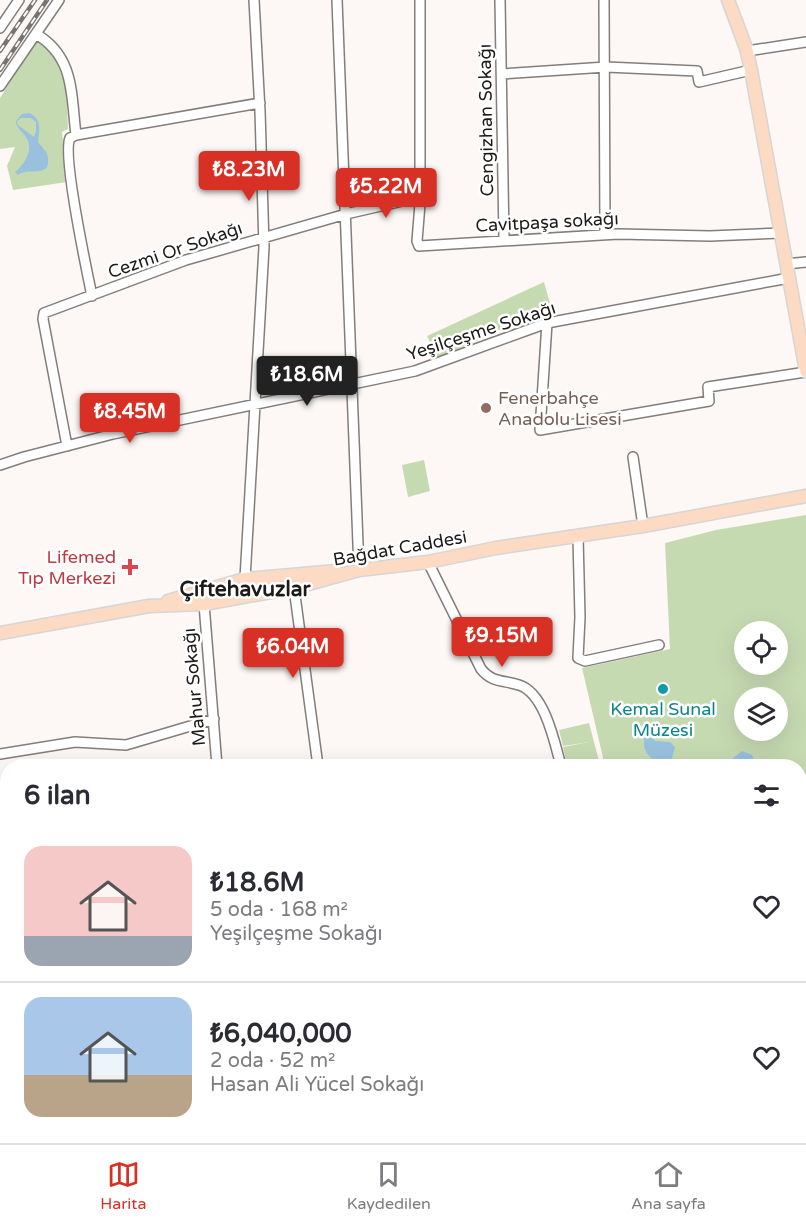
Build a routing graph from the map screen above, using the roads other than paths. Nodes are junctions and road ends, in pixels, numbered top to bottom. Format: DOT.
graph roads {
  1 [pos="20,0"];
  2 [pos="59,0"];
  3 [pos="254,0"];
  4 [pos="338,0"];
  5 [pos="420,0"];
  6 [pos="500,0"];
  7 [pos="604,0"];
  8 [pos="728,0"];
  9 [pos="0,28"];
  10 [pos="36,34"];
  11 [pos="806,42"];
  12 [pos="747,51"];
  13 [pos="606,68"];
  14 [pos="751,70"];
  15 [pos="502,74"];
  16 [pos="0,86"];
  17 [pos="260,103"];
  18 [pos="76,135"];
  19 [pos="420,197"];
  20 [pos="346,214"];
  21 [pos="605,234"];
  22 [pos="780,234"];
  23 [pos="264,238"];
  24 [pos="504,240"];
  25 [pos="806,262"];
  26 [pos="786,264"];
  27 [pos="789,278"];
  28 [pos="92,296"];
  29 [pos="547,323"];
  30 [pos="806,372"];
  31 [pos="353,383"];
  32 [pos="255,405"];
  33 [pos="66,446"];
  34 [pos="633,456"];
  35 [pos="0,465"];
  36 [pos="806,496"];
  37 [pos="643,526"];
  38 [pos="578,537"];
  39 [pos="428,562"];
  40 [pos="358,570"];
  41 [pos="245,579"];
  42 [pos="294,588"];
  43 [pos="204,604"];
  44 [pos="150,606"];
  45 [pos="0,633"];
  46 [pos="659,645"];
  47 [pos="214,719"];
  48 [pos="0,754"];
  49 [pos="217,759"];
  50 [pos="317,759"];
  51 [pos="560,759"];
  1 -- 9 [label="street"];
  2 -- 10 [label="street"];
  3 -- 17 [label="street"];
  4 -- 20 [label="street"];
  5 -- 19 [label="street, Cavitpaşa sokağı"];
  6 -- 15 [label="street, Cengizhan Sokağı"];
  7 -- 13 [label="street"];
  8 -- 12 [label="main road"];
  10 -- 16 [label="street"];
  10 -- 18 [label="street"];
  11 -- 12 [label="street"];
  12 -- 14 [label="main road"];
  13 -- 14 [label="street"];
  13 -- 15 [label="street"];
  13 -- 21 [label="street"];
  14 -- 22 [label="main road"];
  15 -- 24 [label="street, Cengizhan Sokağı"];
  17 -- 18 [label="street"];
  17 -- 23 [label="street"];
  18 -- 28 [label="street"];
  19 -- 20 [label="street, Cezmi Or Sokağı"];
  19 -- 24 [label="street, Cavitpaşa sokağı"];
  20 -- 23 [label="street, Cezmi Or Sokağı"];
  20 -- 31 [label="street"];
  21 -- 22 [label="street, Cavitpaşa sokağı"];
  21 -- 24 [label="street, Cavitpaşa sokağı"];
  22 -- 26 [label="main road"];
  23 -- 28 [label="street, Cezmi Or Sokağı"];
  23 -- 32 [label="street"];
  25 -- 26 [label="street"];
  26 -- 27 [label="main road"];
  27 -- 29 [label="street, Yeşilçeşme Sokağı"];
  27 -- 30 [label="main road"];
  28 -- 33 [label="street, Cezmi Or Sokağı"];
  29 -- 30 [label="street"];
  29 -- 31 [label="street, Yeşilçeşme Sokağı"];
  31 -- 32 [label="street, Yeşilçeşme Sokağı"];
  31 -- 40 [label="street"];
  32 -- 33 [label="street, Yeşilçeşme Sokağı"];
  32 -- 41 [label="street"];
  33 -- 35 [label="street, Yeşilçeşme Sokağı"];
  34 -- 37 [label="street"];
  36 -- 37 [label="main road, Bağdat Caddesi"];
  37 -- 38 [label="main road, Bağdat Caddesi"];
  38 -- 39 [label="main road, Bağdat Caddesi"];
  38 -- 46 [label="street"];
  39 -- 40 [label="main road, Bağdat Caddesi"];
  39 -- 51 [label="street"];
  40 -- 41 [label="main road"];
  40 -- 42 [label="main road, Bağdat Caddesi"];
  41 -- 44 [label="main road"];
  42 -- 43 [label="main road, Bağdat Caddesi"];
  42 -- 50 [label="street"];
  43 -- 44 [label="main road, Bağdat Caddesi"];
  43 -- 47 [label="street, Mahur Sokağı"];
  44 -- 45 [label="main road, Bağdat Caddesi"];
  47 -- 48 [label="street"];
  47 -- 49 [label="street, Mahur Sokağı"];
}
